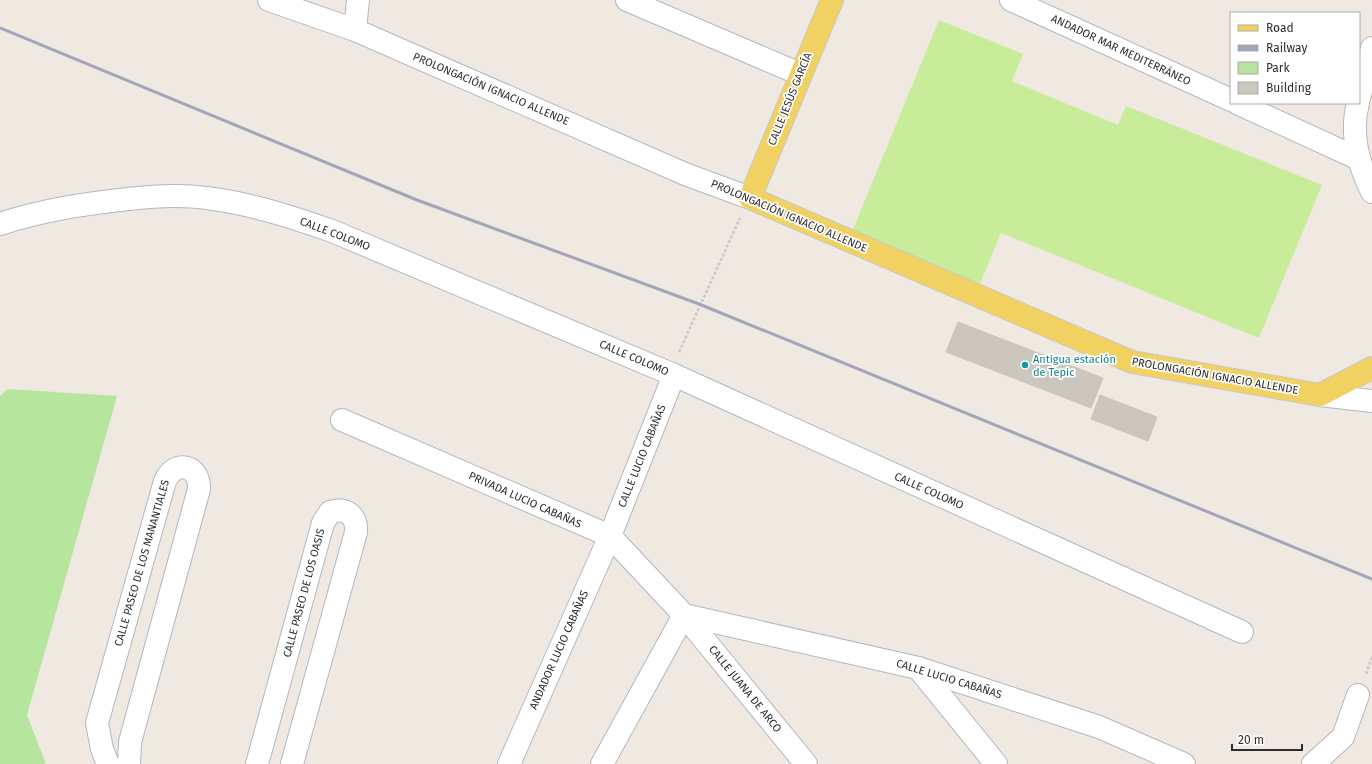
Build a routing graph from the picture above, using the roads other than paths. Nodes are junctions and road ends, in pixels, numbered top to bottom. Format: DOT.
graph roads {
  1 [pos="269,0"];
  2 [pos="358,0"];
  3 [pos="627,0"];
  4 [pos="832,0"];
  5 [pos="1011,0"];
  6 [pos="355,30"];
  7 [pos="1372,48"];
  8 [pos="800,74"];
  9 [pos="1360,94"];
  10 [pos="1230,100"];
  11 [pos="1239,104"];
  12 [pos="1358,104"];
  13 [pos="1359,159"];
  14 [pos="1372,192"];
  15 [pos="750,198"];
  16 [pos="0,224"];
  17 [pos="1372,368"];
  18 [pos="674,375"];
  19 [pos="1320,395"];
  20 [pos="1372,401"];
  21 [pos="342,420"];
  22 [pos="610,536"];
  23 [pos="684,615"];
  24 [pos="1242,632"];
  25 [pos="918,668"];
  26 [pos="1358,695"];
  27 [pos="604,763"];
  28 [pos="1318,763"];
  29 [pos="108,764"];
  30 [pos="130,764"];
  31 [pos="257,764"];
  32 [pos="292,764"];
  33 [pos="509,764"];
  34 [pos="806,764"];
  35 [pos="996,764"];
  36 [pos="1184,764"];
  1 -- 6 [label="street, PROLONGACIÓN IGNACIO ALLENDE"];
  2 -- 6 [label="street"];
  3 -- 8 [label="street"];
  4 -- 8 [label="main road, CALLE JESÚS GARCÍA"];
  5 -- 10 [label="street, ANDADOR MAR MEDITERRÁNEO"];
  6 -- 15 [label="street, PROLONGACIÓN IGNACIO ALLENDE"];
  7 -- 9 [label="street"];
  8 -- 15 [label="main road, CALLE JESÚS GARCÍA"];
  11 -- 13 [label="street"];
  12 -- 13 [label="street"];
  13 -- 14 [label="street"];
  15 -- 19 [label="main road, PROLONGACIÓN IGNACIO ALLENDE"];
  16 -- 18 [label="street, CALLE COLOMO"];
  17 -- 19 [label="main road"];
  18 -- 22 [label="street, CALLE LUCIO CABAÑAS"];
  18 -- 24 [label="street, CALLE COLOMO"];
  19 -- 20 [label="street"];
  21 -- 22 [label="street, PRIVADA LUCIO CABAÑAS"];
  22 -- 23 [label="street, PRIVADA LUCIO CABAÑAS"];
  22 -- 33 [label="street, ANDADOR LUCIO CABAÑAS"];
  23 -- 25 [label="street, CALLE LUCIO CABAÑAS"];
  23 -- 27 [label="street"];
  23 -- 34 [label="street, CALLE JUANA DE ARCO"];
  25 -- 35 [label="street"];
  25 -- 36 [label="street, CALLE LUCIO CABAÑAS"];
  26 -- 28 [label="street"];
  29 -- 30 [label="street, CALLE PASEO DE LOS MANANTIALES"];
  31 -- 32 [label="street, CALLE PASEO DE LOS OASIS"];
}
